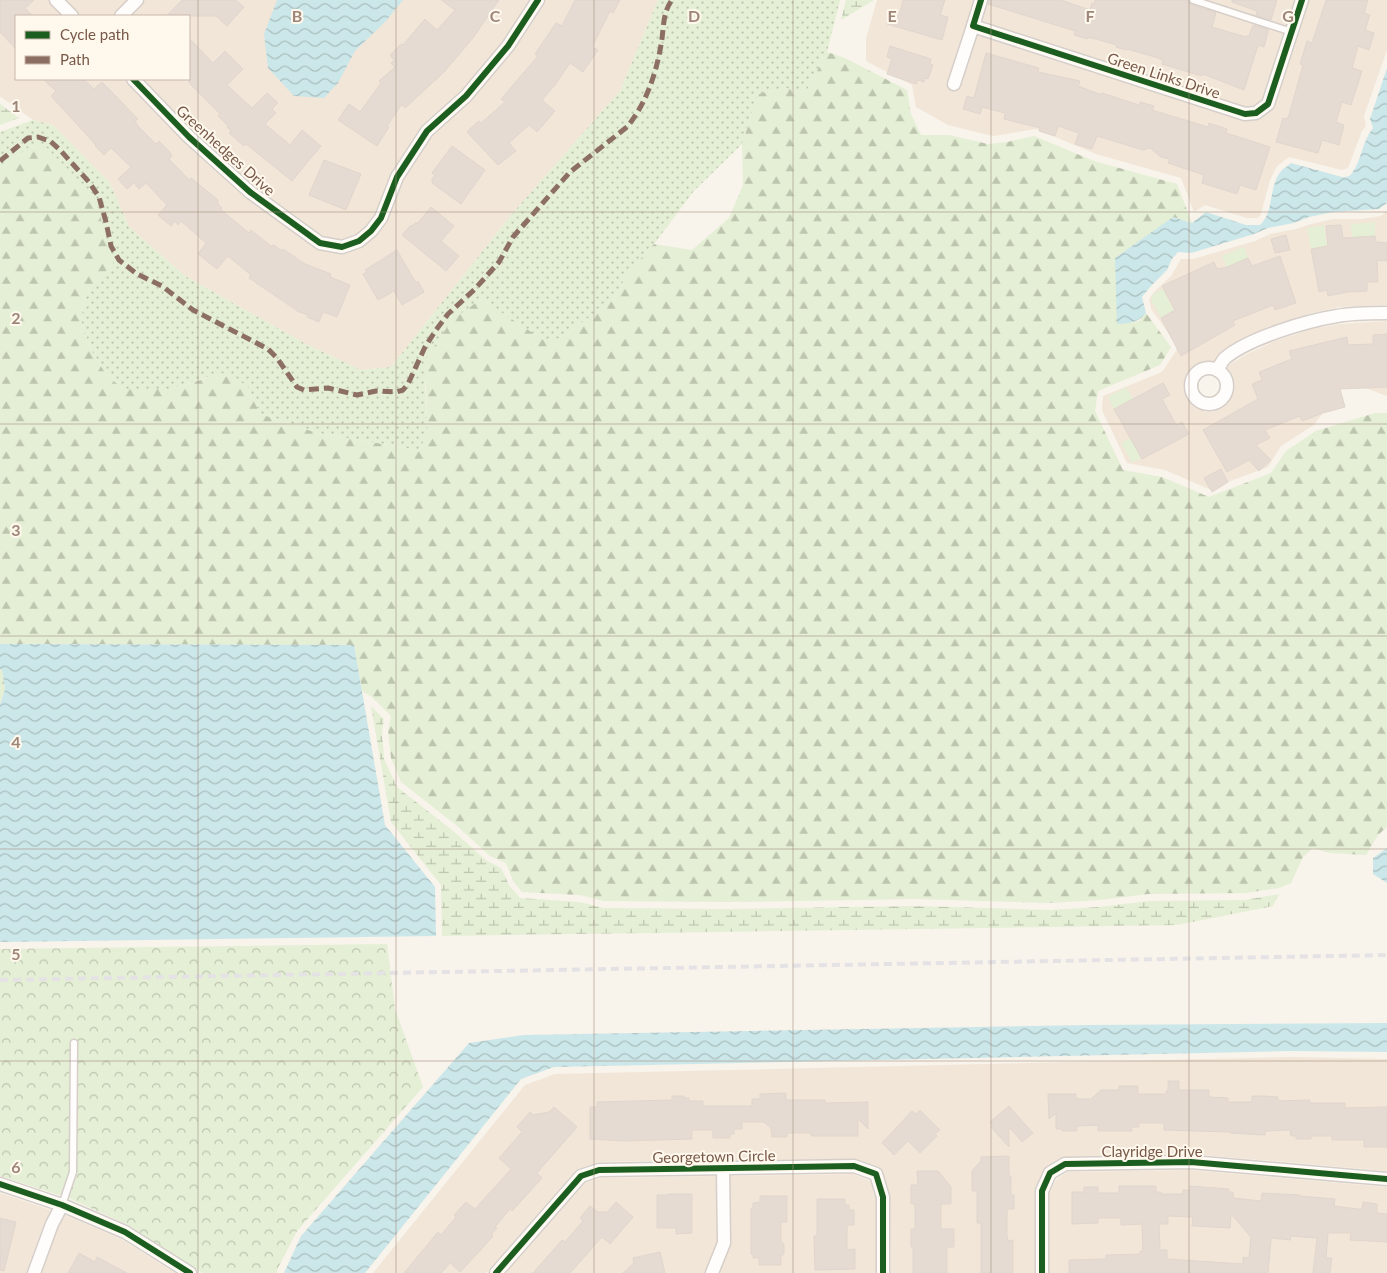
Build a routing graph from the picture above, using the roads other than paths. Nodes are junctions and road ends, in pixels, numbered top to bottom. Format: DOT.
graph roads {
  1 [pos="56,0"];
  2 [pos="137,0"];
  3 [pos="538,0"];
  4 [pos="981,0"];
  5 [pos="1193,0"];
  6 [pos="1302,0"];
  7 [pos="71,15"];
  8 [pos="122,15"];
  9 [pos="973,26"];
  10 [pos="1292,32"];
  11 [pos="134,80"];
  12 [pos="954,84"];
  13 [pos="1387,313"];
  14 [pos="1217,370"];
  15 [pos="74,1043"];
  16 [pos="723,1168"];
  17 [pos="1387,1179"];
  18 [pos="0,1184"];
  19 [pos="62,1205"];
  20 [pos="34,1273"];
  21 [pos="190,1273"];
  22 [pos="496,1273"];
  23 [pos="712,1273"];
  24 [pos="884,1273"];
  25 [pos="1042,1273"];
  1 -- 7 [label="street"];
  2 -- 8 [label="street"];
  3 -- 11 [label="street, Greenhedges Drive"];
  4 -- 9 [label="street"];
  5 -- 10 [label="lane"];
  6 -- 10 [label="street, Green Links Drive"];
  9 -- 10 [label="street, Green Links Drive"];
  9 -- 12 [label="street"];
  13 -- 14 [label="street"];
  15 -- 19 [label="lane"];
  16 -- 22 [label="street, Georgetown Circle"];
  16 -- 23 [label="street"];
  16 -- 24 [label="street, Georgetown Circle"];
  17 -- 25 [label="street, Clayridge Drive"];
  18 -- 19 [label="street"];
  19 -- 20 [label="street"];
  19 -- 21 [label="street"];
}
